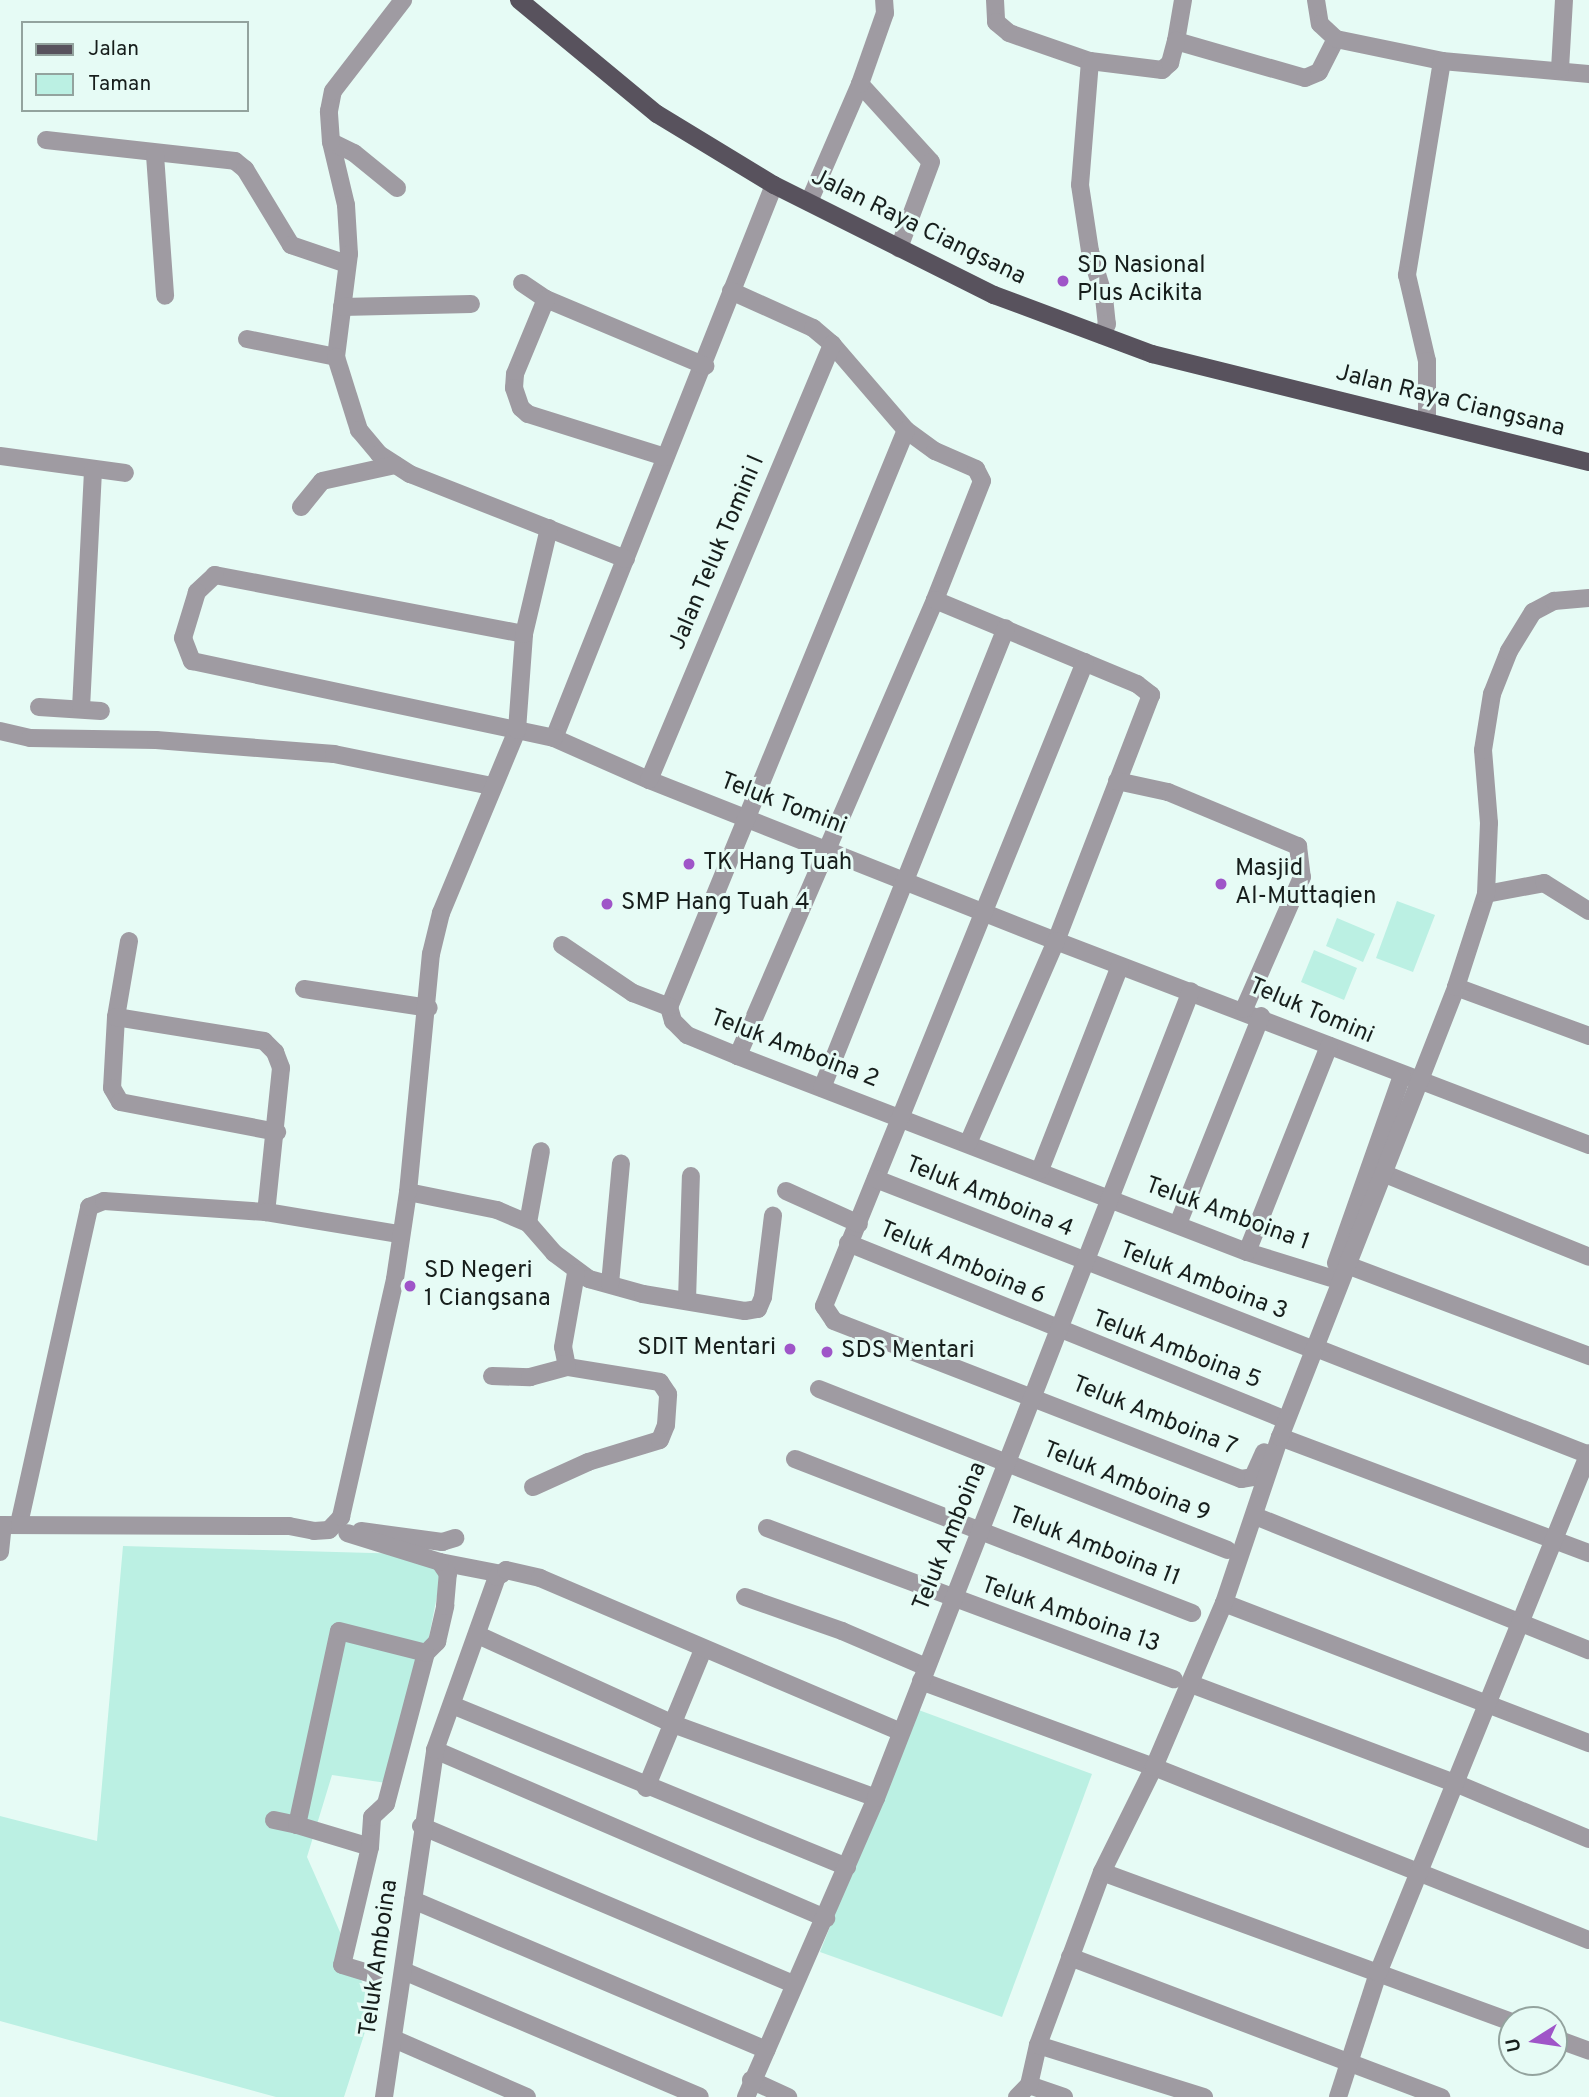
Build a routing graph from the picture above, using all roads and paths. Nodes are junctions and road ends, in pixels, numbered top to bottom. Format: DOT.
graph roads {
  1 [pos="403,0"];
  2 [pos="519,0"];
  3 [pos="884,0"];
  4 [pos="995,0"];
  5 [pos="1183,0"];
  6 [pos="1317,0"];
  7 [pos="1564,0"];
  8 [pos="1336,39"];
  9 [pos="1176,41"];
  10 [pos="1090,61"];
  11 [pos="1442,61"];
  12 [pos="1560,69"];
  13 [pos="1589,74"];
  14 [pos="860,85"];
  15 [pos="46,141"];
  16 [pos="331,142"];
  17 [pos="155,155"];
  18 [pos="774,185"];
  19 [pos="397,188"];
  20 [pos="809,202"];
  21 [pos="899,248"];
  22 [pos="347,264"];
  23 [pos="522,283"];
  24 [pos="731,291"];
  25 [pos="165,296"];
  26 [pos="546,299"];
  27 [pos="471,304"];
  28 [pos="342,307"];
  29 [pos="1102,335"];
  30 [pos="247,339"];
  31 [pos="832,344"];
  32 [pos="336,357"];
  33 [pos="705,366"];
  34 [pos="1427,421"];
  35 [pos="906,430"];
  36 [pos="0,456"];
  37 [pos="665,457"];
  38 [pos="1589,461"];
  39 [pos="395,465"];
  40 [pos="93,470"];
  41 [pos="125,473"];
  42 [pos="301,507"];
  43 [pos="549,528"];
  44 [pos="626,559"];
  45 [pos="1589,598"];
  46 [pos="935,600"];
  47 [pos="1006,629"];
  48 [pos="524,634"];
  49 [pos="1085,662"];
  50 [pos="39,707"];
  51 [pos="81,708"];
  52 [pos="101,711"];
  53 [pos="517,730"];
  54 [pos="0,731"];
  55 [pos="554,738"];
  56 [pos="649,780"];
  57 [pos="1117,781"];
  58 [pos="491,786"];
  59 [pos="745,816"];
  60 [pos="830,849"];
  61 [pos="905,881"];
  62 [pos="1486,894"];
  63 [pos="984,910"];
  64 [pos="1589,911"];
  65 [pos="129,940"];
  66 [pos="1056,941"];
  67 [pos="562,945"];
  68 [pos="1121,965"];
  69 [pos="1456,987"];
  70 [pos="304,989"];
  71 [pos="1191,991"];
  72 [pos="669,1007"];
  73 [pos="429,1008"];
  74 [pos="1244,1009"];
  75 [pos="1261,1016"];
  76 [pos="116,1017"];
  77 [pos="1589,1036"];
  78 [pos="1329,1046"];
  79 [pos="738,1056"];
  80 [pos="1402,1076"];
  81 [pos="1421,1083"];
  82 [pos="822,1088"];
  83 [pos="902,1118"];
  84 [pos="277,1132"];
  85 [pos="968,1143"];
  86 [pos="1589,1145"];
  87 [pos="541,1150"];
  88 [pos="621,1163"];
  89 [pos="1040,1170"];
  90 [pos="1385,1174"];
  91 [pos="691,1176"];
  92 [pos="876,1179"];
  93 [pos="786,1191"];
  94 [pos="408,1192"];
  95 [pos="1107,1197"];
  96 [pos="266,1212"];
  97 [pos="773,1216"];
  98 [pos="528,1223"];
  99 [pos="859,1224"];
  100 [pos="1178,1224"];
  101 [pos="399,1234"];
  102 [pos="848,1243"];
  103 [pos="1247,1252"];
  104 [pos="1589,1257"];
  105 [pos="1083,1263"];
  106 [pos="1347,1265"];
  107 [pos="576,1273"];
  108 [pos="1331,1278"];
  109 [pos="610,1284"];
  110 [pos="687,1300"];
  111 [pos="1056,1331"];
  112 [pos="1311,1347"];
  113 [pos="1589,1356"];
  114 [pos="567,1367"];
  115 [pos="492,1376"];
  116 [pos="819,1389"];
  117 [pos="1033,1395"];
  118 [pos="1278,1417"];
  119 [pos="1280,1437"];
  120 [pos="1589,1454"];
  121 [pos="795,1459"];
  122 [pos="1007,1461"];
  123 [pos="533,1487"];
  124 [pos="1255,1516"];
  125 [pos="7,1525"];
  126 [pos="767,1528"];
  127 [pos="978,1528"];
  128 [pos="338,1531"];
  129 [pos="455,1538"];
  130 [pos="1552,1538"];
  131 [pos="1227,1549"];
  132 [pos="0,1552"];
  133 [pos="1589,1553"];
  134 [pos="440,1562"];
  135 [pos="502,1574"];
  136 [pos="746,1597"];
  137 [pos="950,1599"];
  138 [pos="1224,1603"];
  139 [pos="1192,1613"];
  140 [pos="1518,1622"];
  141 [pos="478,1635"];
  142 [pos="703,1650"];
  143 [pos="1589,1650"];
  144 [pos="426,1653"];
  145 [pos="923,1674"];
  146 [pos="1182,1681"];
  147 [pos="1490,1704"];
  148 [pos="452,1705"];
  149 [pos="673,1724"];
  150 [pos="901,1732"];
  151 [pos="1589,1743"];
  152 [pos="435,1750"];
  153 [pos="1154,1767"];
  154 [pos="1455,1783"];
  155 [pos="646,1788"];
  156 [pos="876,1798"];
  157 [pos="274,1820"];
  158 [pos="298,1825"];
  159 [pos="421,1826"];
  160 [pos="1589,1839"];
  161 [pos="370,1847"];
  162 [pos="847,1867"];
  163 [pos="1421,1871"];
  164 [pos="1102,1872"];
  165 [pos="413,1900"];
  166 [pos="825,1918"];
  167 [pos="1589,1940"];
  168 [pos="1070,1957"];
  169 [pos="405,1972"];
  170 [pos="1378,1973"];
  171 [pos="376,1975"];
  172 [pos="794,1983"];
  173 [pos="1498,2017"];
  174 [pos="394,2039"];
  175 [pos="1568,2043"];
  176 [pos="1038,2045"];
  177 [pos="766,2050"];
  178 [pos="1589,2051"];
  179 [pos="1347,2060"];
  180 [pos="749,2089"];
  181 [pos="1023,2091"];
  182 [pos="1168,2091"];
  183 [pos="384,2097"];
  184 [pos="527,2097"];
  185 [pos="700,2097"];
  186 [pos="788,2097"];
  187 [pos="1064,2097"];
  188 [pos="1204,2097"];
  189 [pos="1338,2097"];
  190 [pos="1441,2097"];
  1 -- 16 [label="street"];
  2 -- 18 [label="main road, Jalan Raya Ciangsana"];
  3 -- 14 [label="street"];
  4 -- 10 [label="street"];
  5 -- 9 [label="street"];
  6 -- 8 [label="street"];
  7 -- 12 [label="street"];
  8 -- 9 [label="street"];
  8 -- 11 [label="street"];
  9 -- 10 [label="street"];
  10 -- 29 [label="street"];
  11 -- 12 [label="street"];
  11 -- 34 [label="street"];
  12 -- 13 [label="street"];
  14 -- 20 [label="street"];
  14 -- 21 [label="street"];
  15 -- 17 [label="street"];
  16 -- 19 [label="street"];
  16 -- 22 [label="street"];
  17 -- 22 [label="street"];
  17 -- 25 [label="street"];
  18 -- 20 [label="main road, Jalan Raya Ciangsana"];
  18 -- 24 [label="street"];
  20 -- 21 [label="main road, Jalan Raya Ciangsana"];
  21 -- 29 [label="main road, Jalan Raya Ciangsana"];
  22 -- 28 [label="street"];
  23 -- 26 [label="street"];
  24 -- 31 [label="street"];
  24 -- 33 [label="street"];
  26 -- 33 [label="street"];
  26 -- 37 [label="street"];
  27 -- 28 [label="street"];
  28 -- 32 [label="street"];
  29 -- 34 [label="main road, Jalan Raya Ciangsana"];
  30 -- 32 [label="street"];
  31 -- 35 [label="street"];
  31 -- 56 [label="street, Jalan Teluk Tomini I"];
  32 -- 39 [label="street"];
  33 -- 37 [label="street"];
  34 -- 38 [label="main road, Jalan Raya Ciangsana"];
  35 -- 46 [label="street"];
  35 -- 59 [label="street"];
  36 -- 40 [label="street"];
  37 -- 44 [label="street"];
  39 -- 42 [label="street"];
  39 -- 43 [label="street"];
  40 -- 41 [label="street"];
  40 -- 51 [label="street"];
  43 -- 44 [label="street"];
  43 -- 48 [label="street"];
  44 -- 55 [label="street"];
  45 -- 62 [label="street"];
  46 -- 47 [label="street"];
  46 -- 60 [label="street"];
  47 -- 49 [label="street"];
  47 -- 61 [label="street"];
  48 -- 53 [label="street"];
  48 -- 53 [label="street, Teluk Tomini"];
  49 -- 57 [label="street"];
  49 -- 63 [label="street"];
  50 -- 51 [label="street"];
  51 -- 52 [label="street"];
  53 -- 55 [label="street, Teluk Tomini"];
  53 -- 58 [label="street"];
  54 -- 58 [label="street"];
  55 -- 56 [label="street, Teluk Tomini"];
  56 -- 59 [label="street, Teluk Tomini"];
  57 -- 66 [label="street"];
  57 -- 74 [label="street"];
  58 -- 73 [label="street"];
  59 -- 60 [label="street, Teluk Tomini"];
  59 -- 72 [label="street"];
  60 -- 61 [label="street, Teluk Tomini"];
  60 -- 79 [label="street"];
  61 -- 63 [label="street, Teluk Tomini"];
  61 -- 82 [label="street"];
  62 -- 64 [label="street"];
  62 -- 69 [label="street"];
  63 -- 66 [label="street, Teluk Tomini"];
  63 -- 83 [label="street"];
  65 -- 76 [label="street"];
  66 -- 68 [label="street, Teluk Tomini"];
  66 -- 85 [label="street"];
  67 -- 72 [label="street"];
  68 -- 71 [label="street, Teluk Tomini"];
  68 -- 89 [label="street"];
  69 -- 77 [label="street"];
  69 -- 81 [label="street"];
  70 -- 73 [label="street"];
  71 -- 74 [label="street, Teluk Tomini"];
  71 -- 95 [label="street, Teluk Amboina"];
  72 -- 79 [label="street, Teluk Amboina 2"];
  73 -- 94 [label="street"];
  74 -- 75 [label="street, Teluk Tomini"];
  75 -- 78 [label="street, Teluk Tomini"];
  75 -- 100 [label="street"];
  76 -- 84 [label="street"];
  76 -- 84 [label="street"];
  78 -- 80 [label="street, Teluk Tomini"];
  78 -- 103 [label="street"];
  79 -- 82 [label="street, Teluk Amboina 2"];
  80 -- 81 [label="street, Teluk Tomini"];
  80 -- 108 [label="street"];
  81 -- 86 [label="street, Teluk Tomini"];
  81 -- 90 [label="street"];
  82 -- 83 [label="street, Teluk Amboina 2"];
  83 -- 85 [label="street, Teluk Amboina 2"];
  83 -- 92 [label="street"];
  84 -- 96 [label="street"];
  85 -- 89 [label="street, Teluk Amboina 2"];
  87 -- 98 [label="street"];
  88 -- 109 [label="street"];
  89 -- 95 [label="street, Teluk Amboina 2"];
  90 -- 104 [label="street"];
  90 -- 106 [label="street"];
  91 -- 110 [label="street"];
  92 -- 99 [label="street"];
  92 -- 105 [label="street, Teluk Amboina 4"];
  93 -- 99 [label="street"];
  94 -- 98 [label="street"];
  94 -- 101 [label="street"];
  95 -- 100 [label="street, Teluk Amboina 1"];
  95 -- 105 [label="street, Teluk Amboina"];
  96 -- 101 [label="street"];
  96 -- 125 [label="street"];
  97 -- 110 [label="street"];
  98 -- 107 [label="street"];
  99 -- 102 [label="street"];
  100 -- 103 [label="street, Teluk Amboina 1"];
  101 -- 128 [label="street"];
  102 -- 111 [label="street, Teluk Amboina 6"];
  102 -- 117 [label="street, Teluk Amboina 7"];
  103 -- 108 [label="street, Teluk Amboina 1"];
  105 -- 111 [label="street, Teluk Amboina"];
  105 -- 112 [label="street, Teluk Amboina 3"];
  106 -- 112 [label="street"];
  106 -- 113 [label="street"];
  107 -- 109 [label="street"];
  107 -- 114 [label="street"];
  108 -- 112 [label="street"];
  109 -- 110 [label="street"];
  111 -- 117 [label="street, Teluk Amboina"];
  111 -- 118 [label="street, Teluk Amboina 5"];
  112 -- 118 [label="street"];
  112 -- 119 [label="street"];
  112 -- 120 [label="street, Teluk Amboina 3"];
  114 -- 115 [label="street"];
  114 -- 123 [label="street"];
  116 -- 122 [label="street, Teluk Amboina 9"];
  117 -- 118 [label="street, Teluk Amboina 7"];
  117 -- 122 [label="street, Teluk Amboina"];
  119 -- 124 [label="street"];
  119 -- 130 [label="street"];
  120 -- 130 [label="street"];
  121 -- 127 [label="street, Teluk Amboina 11"];
  122 -- 127 [label="street, Teluk Amboina"];
  122 -- 131 [label="street, Teluk Amboina 9"];
  124 -- 138 [label="street"];
  124 -- 140 [label="street"];
  125 -- 128 [label="street"];
  125 -- 132 [label="street"];
  126 -- 137 [label="street, Teluk Amboina 13"];
  127 -- 137 [label="street, Teluk Amboina"];
  127 -- 139 [label="street, Teluk Amboina 11"];
  128 -- 129 [label="street"];
  128 -- 134 [label="street"];
  130 -- 133 [label="street"];
  130 -- 140 [label="street"];
  134 -- 135 [label="street"];
  134 -- 144 [label="street"];
  135 -- 141 [label="street, Teluk Amboina"];
  135 -- 142 [label="street"];
  136 -- 145 [label="street"];
  137 -- 145 [label="street, Teluk Amboina"];
  137 -- 146 [label="street, Teluk Amboina 13"];
  138 -- 146 [label="street"];
  138 -- 147 [label="street"];
  140 -- 143 [label="street"];
  140 -- 147 [label="street"];
  141 -- 148 [label="street, Teluk Amboina"];
  141 -- 149 [label="street"];
  142 -- 149 [label="street"];
  142 -- 150 [label="street"];
  144 -- 158 [label="street"];
  144 -- 161 [label="street"];
  145 -- 150 [label="street, Teluk Amboina"];
  145 -- 153 [label="street"];
  146 -- 153 [label="street"];
  146 -- 154 [label="street, Teluk Amboina 13"];
  147 -- 151 [label="street"];
  147 -- 154 [label="street"];
  148 -- 152 [label="street, Teluk Amboina"];
  148 -- 155 [label="street"];
  149 -- 155 [label="street"];
  149 -- 156 [label="street"];
  150 -- 156 [label="street, Teluk Amboina"];
  152 -- 159 [label="street, Teluk Amboina"];
  152 -- 166 [label="street"];
  153 -- 163 [label="street"];
  153 -- 164 [label="street"];
  154 -- 160 [label="street, Teluk Amboina 13"];
  154 -- 163 [label="street"];
  155 -- 162 [label="street"];
  156 -- 162 [label="street, Teluk Amboina"];
  157 -- 158 [label="street"];
  158 -- 161 [label="street"];
  159 -- 165 [label="street, Teluk Amboina"];
  159 -- 172 [label="street"];
  161 -- 171 [label="street"];
  162 -- 166 [label="street, Teluk Amboina"];
  163 -- 167 [label="street"];
  163 -- 170 [label="street"];
  164 -- 168 [label="street"];
  164 -- 170 [label="street"];
  165 -- 169 [label="street, Teluk Amboina"];
  165 -- 177 [label="street"];
  166 -- 172 [label="street, Teluk Amboina"];
  168 -- 176 [label="street"];
  168 -- 179 [label="street"];
  169 -- 174 [label="street, Teluk Amboina"];
  169 -- 185 [label="street"];
  170 -- 173 [label="street"];
  170 -- 179 [label="street"];
  172 -- 177 [label="street, Teluk Amboina"];
  174 -- 183 [label="street, Teluk Amboina"];
  174 -- 184 [label="street"];
  175 -- 178 [label="street"];
  176 -- 181 [label="street"];
  176 -- 182 [label="street"];
  177 -- 180 [label="street, Teluk Amboina"];
  179 -- 189 [label="street"];
  179 -- 190 [label="street"];
  180 -- 186 [label="street"];
  181 -- 187 [label="street"];
  182 -- 188 [label="street"];
}
